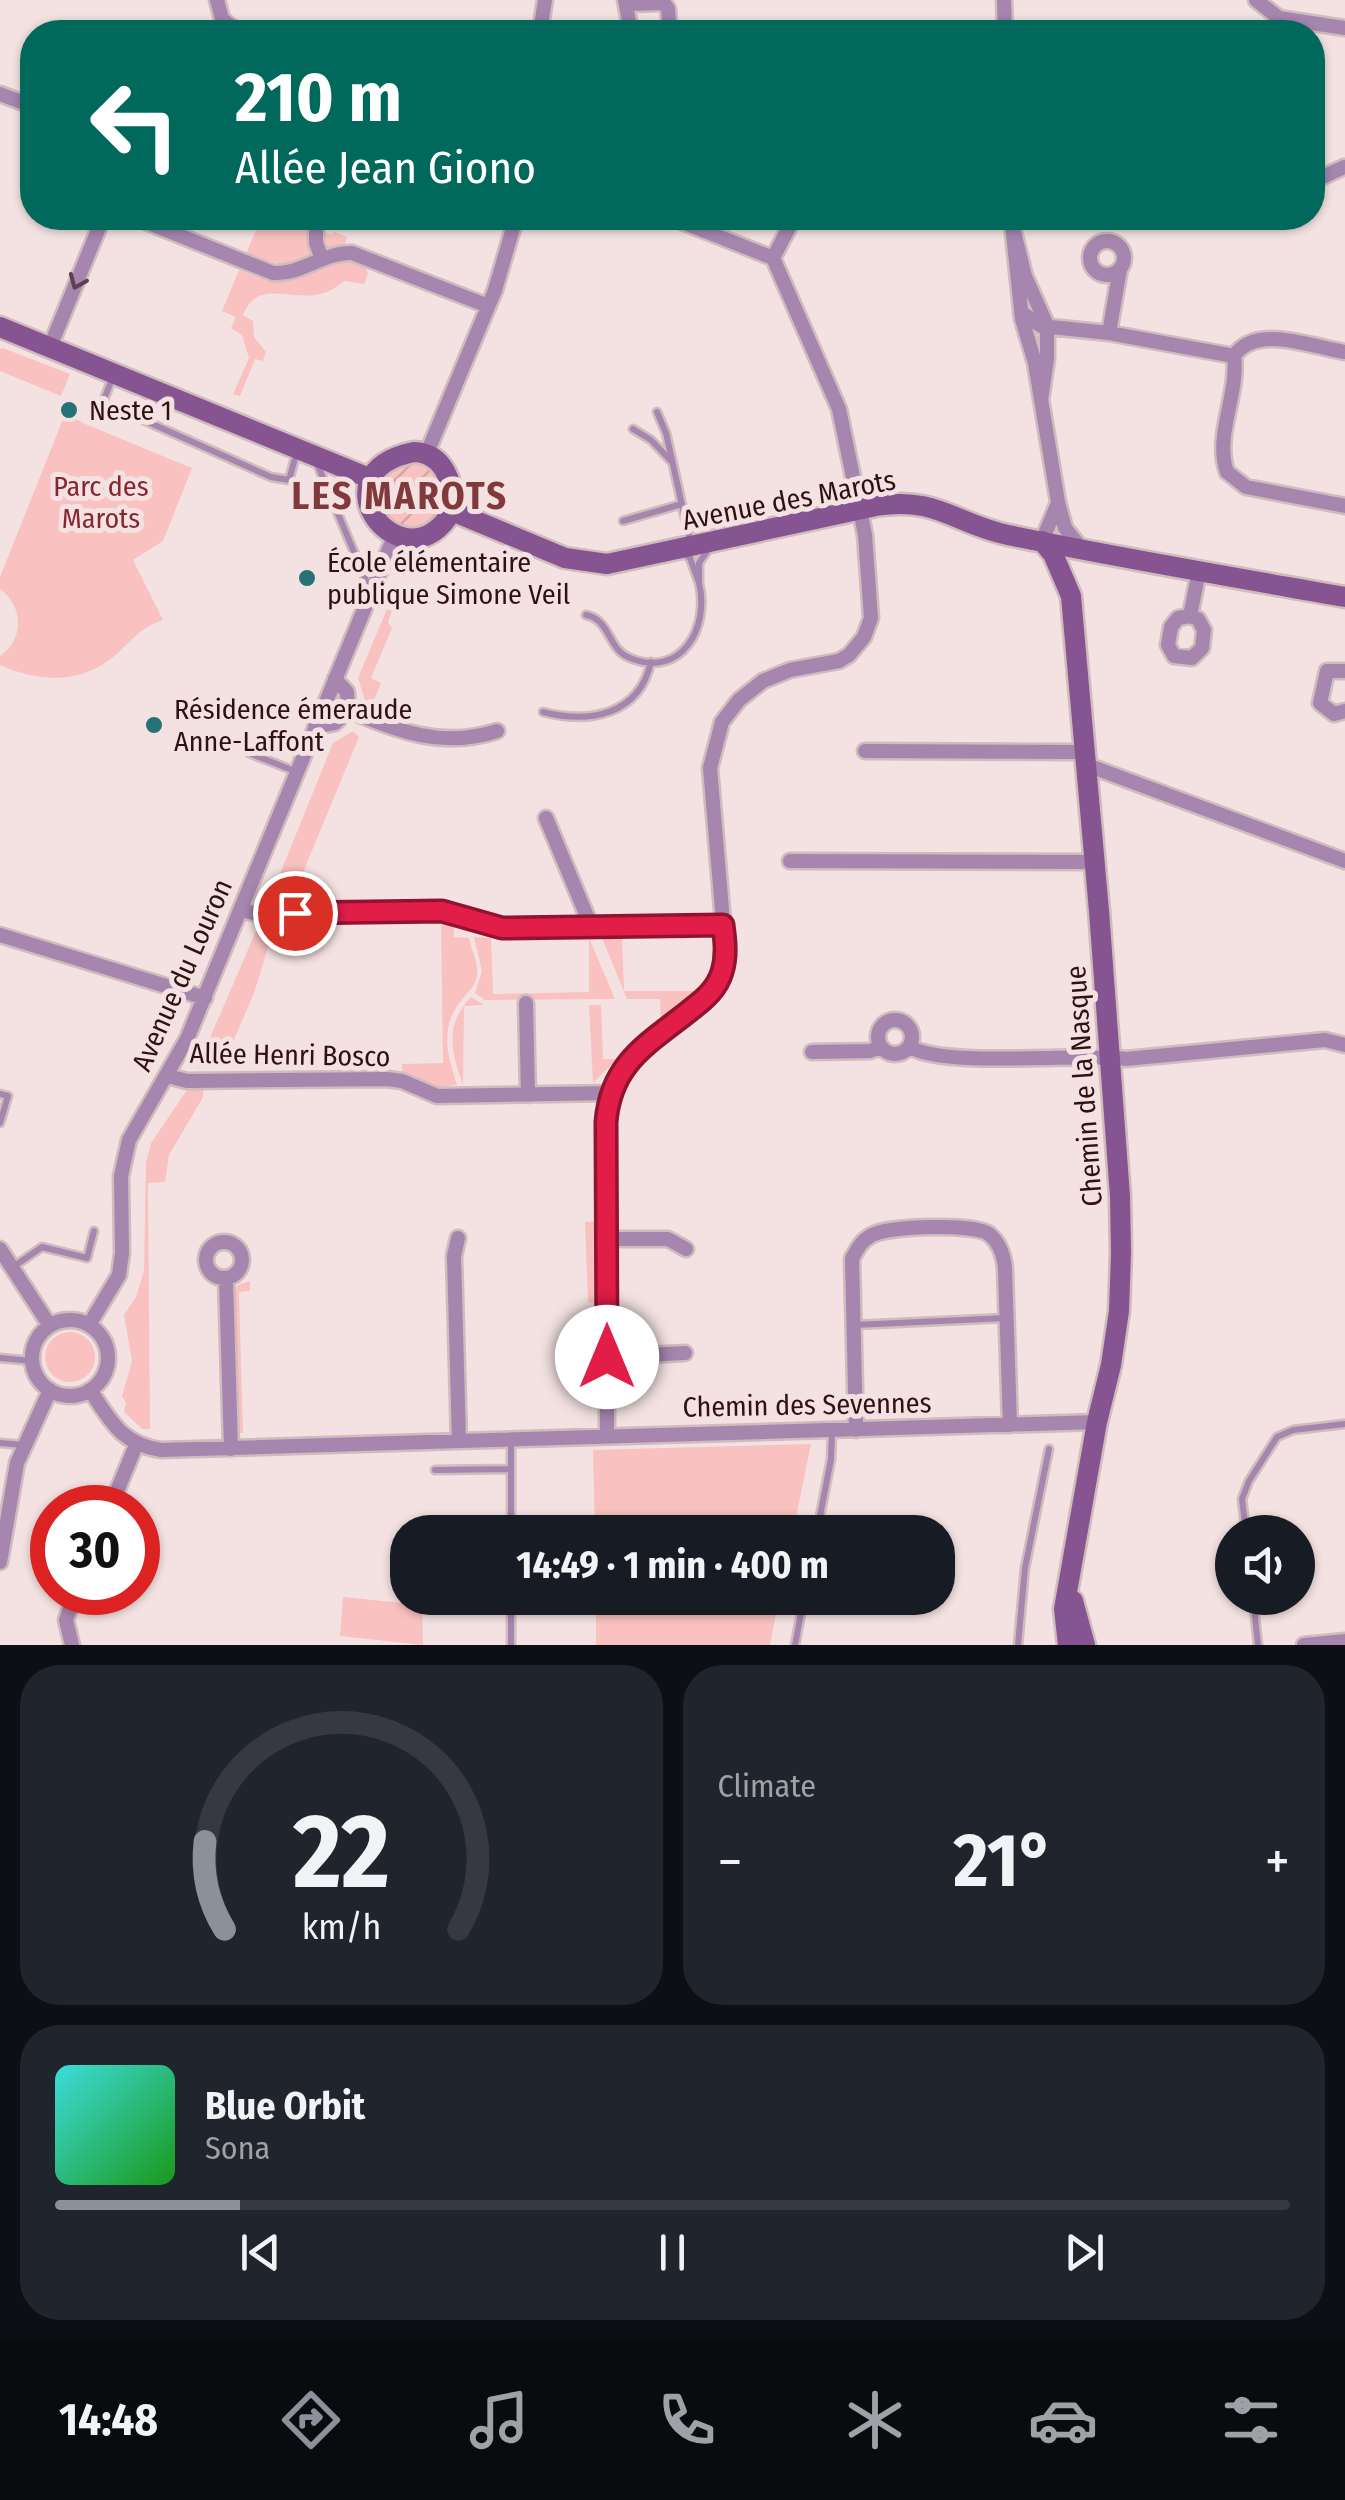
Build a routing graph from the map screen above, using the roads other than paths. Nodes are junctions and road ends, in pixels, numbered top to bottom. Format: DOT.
graph roads {
  1 [pos="1256,0"];
  2 [pos="627,2"];
  3 [pos="669,20"];
  4 [pos="1274,20"];
  5 [pos="99,230"];
  6 [pos="166,230"];
  7 [pos="316,230"];
  8 [pos="512,230"];
  9 [pos="703,230"];
  10 [pos="788,230"];
  11 [pos="1013,230"];
  12 [pos="1014,230"];
  13 [pos="774,258"];
  14 [pos="322,259"];
  15 [pos="1120,270"];
  16 [pos="1038,304"];
  17 [pos="488,306"];
  18 [pos="1021,308"];
  19 [pos="1047,326"];
  20 [pos="0,328"];
  21 [pos="1108,332"];
  22 [pos="50,347"];
  23 [pos="1032,350"];
  24 [pos="1345,352"];
  25 [pos="1234,356"];
  26 [pos="114,374"];
  27 [pos="1041,400"];
  28 [pos="658,412"];
  29 [pos="633,429"];
  30 [pos="306,452"];
  31 [pos="428,453"];
  32 [pos="673,463"];
  33 [pos="369,478"];
  34 [pos="1058,502"];
  35 [pos="682,504"];
  36 [pos="1345,506"];
  37 [pos="860,509"];
  38 [pos="452,511"];
  39 [pos="624,521"];
  40 [pos="394,536"];
  41 [pos="720,540"];
  42 [pos="1042,541"];
  43 [pos="684,549"];
  44 [pos="1080,550"];
  45 [pos="1199,571"];
  46 [pos="1064,574"];
  47 [pos="700,584"];
  48 [pos="370,592"];
  49 [pos="1072,596"];
  50 [pos="1345,596"];
  51 [pos="586,615"];
  52 [pos="1190,616"];
  53 [pos="1345,661"];
  54 [pos="651,662"];
  55 [pos="1344,670"];
  56 [pos="335,679"];
  57 [pos="348,710"];
  58 [pos="1345,711"];
  59 [pos="543,712"];
  60 [pos="316,727"];
  61 [pos="497,731"];
  62 [pos="865,751"];
  63 [pos="248,753"];
  64 [pos="1086,758"];
  65 [pos="297,772"];
  66 [pos="546,818"];
  67 [pos="790,860"];
  68 [pos="1345,861"];
  69 [pos="1095,862"];
  70 [pos="241,910"];
  71 [pos="723,925"];
  72 [pos="592,926"];
  73 [pos="0,936"];
  74 [pos="205,998"];
  75 [pos="526,1003"];
  76 [pos="1345,1045"];
  77 [pos="881,1047"];
  78 [pos="910,1047"];
  79 [pos="812,1052"];
  80 [pos="1110,1057"];
  81 [pos="168,1076"];
  82 [pos="610,1093"];
  83 [pos="0,1094"];
  84 [pos="528,1094"];
  85 [pos="0,1124"];
  86 [pos="94,1231"];
  87 [pos="458,1238"];
  88 [pos="608,1239"];
  89 [pos="0,1248"];
  90 [pos="686,1249"];
  91 [pos="12,1267"];
  92 [pos="226,1279"];
  93 [pos="1007,1318"];
  94 [pos="89,1325"];
  95 [pos="852,1325"];
  96 [pos="50,1326"];
  97 [pos="685,1354"];
  98 [pos="607,1357"];
  99 [pos="0,1358"];
  100 [pos="32,1361"];
  101 [pos="50,1390"];
  102 [pos="90,1390"];
  103 [pos="1097,1422"];
  104 [pos="1345,1424"];
  105 [pos="1010,1425"];
  106 [pos="856,1430"];
  107 [pos="832,1431"];
  108 [pos="608,1435"];
  109 [pos="511,1439"];
  110 [pos="459,1441"];
  111 [pos="0,1443"];
  112 [pos="23,1445"];
  113 [pos="136,1445"];
  114 [pos="231,1448"];
  115 [pos="1048,1449"];
  116 [pos="435,1470"];
  117 [pos="511,1470"];
  118 [pos="119,1485"];
  119 [pos="511,1515"];
  120 [pos="820,1515"];
  121 [pos="1244,1515"];
  122 [pos="1,1545"];
  123 [pos="0,1562"];
  124 [pos="1071,1570"];
  125 [pos="68,1615"];
  126 [pos="511,1615"];
  127 [pos="801,1615"];
  128 [pos="1255,1615"];
  129 [pos="1345,1641"];
  130 [pos="72,1645"];
  131 [pos="511,1645"];
  132 [pos="795,1645"];
  133 [pos="1018,1645"];
  134 [pos="1068,1645"];
  135 [pos="1086,1645"];
  136 [pos="1258,1645"];
  137 [pos="1304,1645"];
  1 -- 4 [label="street"];
  2 -- 3 [label="street"];
  5 -- 22 [label="street, one-way"];
  6 -- 14 [label="street"];
  7 -- 14 [label="street"];
  8 -- 17 [label="street"];
  9 -- 13 [label="street"];
  10 -- 13 [label="street"];
  11 -- 18 [label="street"];
  12 -- 16 [label="street"];
  13 -- 37 [label="street"];
  14 -- 17 [label="street"];
  15 -- 21 [label="street"];
  16 -- 18 [label="street"];
  16 -- 19 [label="street"];
  17 -- 31 [label="street"];
  18 -- 19 [label="street"];
  18 -- 23 [label="street"];
  19 -- 21 [label="street"];
  19 -- 23 [label="street"];
  19 -- 27 [label="street"];
  20 -- 22 [label="street"];
  21 -- 25 [label="street"];
  22 -- 26 [label="street"];
  23 -- 27 [label="street"];
  24 -- 25 [label="street"];
  25 -- 36 [label="street"];
  26 -- 30 [label="street"];
  26 -- 30 [label="lane"];
  27 -- 34 [label="street"];
  28 -- 32 [label="lane"];
  29 -- 32 [label="lane"];
  30 -- 33 [label="street"];
  30 -- 48 [label="lane"];
  31 -- 33 [label="street"];
  31 -- 38 [label="street"];
  32 -- 35 [label="lane"];
  33 -- 40 [label="street"];
  34 -- 42 [label="street"];
  34 -- 44 [label="street"];
  35 -- 39 [label="lane"];
  35 -- 43 [label="lane"];
  37 -- 41 [label="street, Avenue des Marots"];
  37 -- 42 [label="street, Avenue des Marots"];
  37 -- 71 [label="street"];
  38 -- 40 [label="street"];
  38 -- 43 [label="street, Avenue des Marots"];
  40 -- 48 [label="street, Avenue du Louron"];
  41 -- 43 [label="street, Avenue des Marots"];
  41 -- 47 [label="lane"];
  42 -- 44 [label="street, Avenue des Marots"];
  42 -- 46 [label="street, Chemin de la Nasque"];
  43 -- 47 [label="lane"];
  44 -- 45 [label="street, Avenue des Marots"];
  44 -- 46 [label="street"];
  44 -- 49 [label="street, Chemin de la Nasque"];
  45 -- 50 [label="street, Avenue des Marots"];
  45 -- 52 [label="street"];
  46 -- 49 [label="street, Chemin de la Nasque"];
  47 -- 54 [label="lane"];
  48 -- 56 [label="street, Avenue du Louron"];
  49 -- 64 [label="street, Chemin de la Nasque"];
  51 -- 54 [label="lane"];
  53 -- 55 [label="street"];
  54 -- 59 [label="lane"];
  55 -- 58 [label="street"];
  56 -- 57 [label="street"];
  56 -- 60 [label="street, Avenue du Louron"];
  57 -- 60 [label="street"];
  57 -- 61 [label="street"];
  60 -- 65 [label="street, Avenue du Louron"];
  62 -- 64 [label="street"];
  63 -- 65 [label="lane"];
  64 -- 68 [label="street"];
  64 -- 69 [label="street, Chemin de la Nasque"];
  65 -- 70 [label="street, Avenue du Louron"];
  66 -- 72 [label="street"];
  67 -- 69 [label="street"];
  69 -- 80 [label="street, Chemin de la Nasque"];
  70 -- 72 [label="street"];
  70 -- 74 [label="street, Avenue du Louron"];
  71 -- 72 [label="street"];
  71 -- 82 [label="street"];
  73 -- 74 [label="street"];
  74 -- 81 [label="street, Avenue du Louron"];
  75 -- 84 [label="street"];
  76 -- 80 [label="street"];
  77 -- 78 [label="street"];
  77 -- 78 [label="street"];
  77 -- 79 [label="street"];
  78 -- 80 [label="street"];
  80 -- 103 [label="street, Chemin de la Nasque"];
  81 -- 84 [label="street, Allée Henri Bosco"];
  81 -- 94 [label="street, Avenue du Louron"];
  82 -- 84 [label="street, Allée Henri Bosco"];
  82 -- 88 [label="street"];
  83 -- 85 [label="lane"];
  86 -- 91 [label="lane"];
  87 -- 110 [label="street"];
  88 -- 90 [label="street"];
  88 -- 98 [label="street"];
  89 -- 91 [label="street"];
  91 -- 96 [label="street"];
  92 -- 92 [label="street"];
  92 -- 114 [label="street"];
  93 -- 95 [label="lane"];
  93 -- 95 [label="street"];
  93 -- 105 [label="street"];
  94 -- 96 [label="street"];
  94 -- 102 [label="street"];
  95 -- 106 [label="street"];
  96 -- 100 [label="street"];
  97 -- 98 [label="street"];
  98 -- 108 [label="street"];
  99 -- 100 [label="lane"];
  100 -- 101 [label="street"];
  101 -- 102 [label="street"];
  101 -- 112 [label="street"];
  102 -- 113 [label="street"];
  103 -- 105 [label="street, Chemin des Sevennes"];
  103 -- 124 [label="street, Chemin de la Nasque"];
  104 -- 121 [label="lane"];
  105 -- 106 [label="street, Chemin des Sevennes"];
  106 -- 107 [label="street, Chemin des Sevennes"];
  107 -- 108 [label="street, Chemin des Sevennes"];
  107 -- 120 [label="lane"];
  108 -- 109 [label="street, Chemin des Sevennes"];
  109 -- 110 [label="street, Chemin des Sevennes"];
  109 -- 117 [label="lane"];
  110 -- 114 [label="street, Chemin des Sevennes"];
  111 -- 112 [label="lane"];
  112 -- 122 [label="street"];
  113 -- 114 [label="street, Chemin des Sevennes"];
  113 -- 118 [label="street"];
  115 -- 133 [label="lane"];
  116 -- 117 [label="lane"];
  117 -- 119 [label="lane"];
  122 -- 123 [label="street"];
  124 -- 134 [label="street, Chemin de la Nasque"];
  124 -- 135 [label="street, Chemin de la Nasque"];
  125 -- 130 [label="street"];
  126 -- 131 [label="lane"];
  127 -- 132 [label="lane"];
  128 -- 136 [label="lane"];
  129 -- 137 [label="street"];
}
